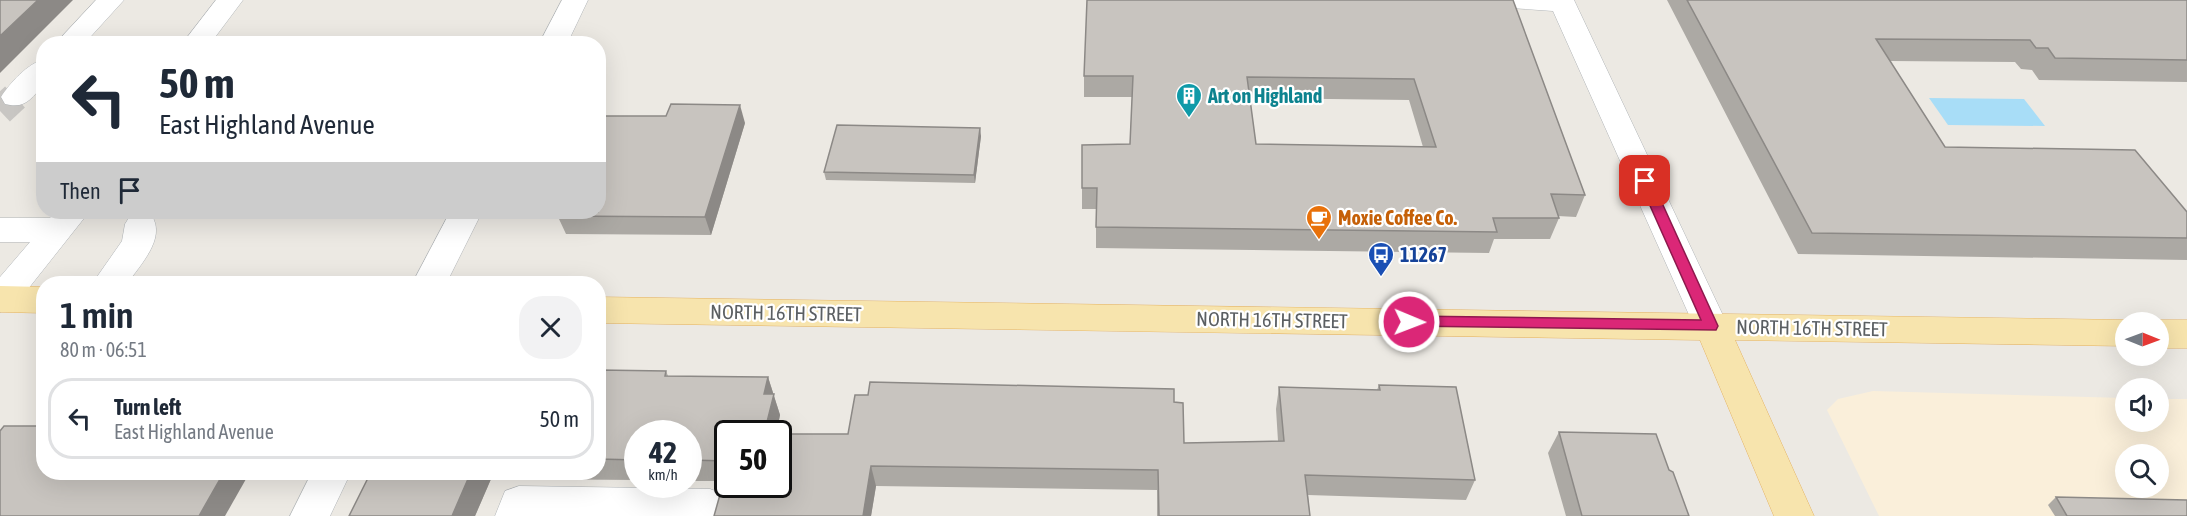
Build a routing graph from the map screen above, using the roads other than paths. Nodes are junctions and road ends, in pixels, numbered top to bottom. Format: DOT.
graph roads {
  1 [pos="111,0"];
  2 [pos="230,0"];
  3 [pos="575,0"];
  4 [pos="1562,1"];
  5 [pos="1520,2"];
  6 [pos="76,36"];
  7 [pos="201,36"];
  8 [pos="556,36"];
  9 [pos="36,76"];
  10 [pos="15,97"];
  11 [pos="462,219"];
  12 [pos="66,221"];
  13 [pos="141,224"];
  14 [pos="0,230"];
  15 [pos="115,276"];
  16 [pos="433,276"];
  17 [pos="0,299"];
  18 [pos="36,300"];
  19 [pos="606,310"];
  20 [pos="1711,326"];
  21 [pos="2115,333"];
  22 [pos="2169,334"];
  23 [pos="2187,334"];
  24 [pos="328,480"];
  25 [pos="310,516"];
  26 [pos="514,516"];
  27 [pos="707,516"];
  28 [pos="1794,516"];
  1 -- 6 [label="street"];
  2 -- 7 [label="street"];
  3 -- 8 [label="street"];
  4 -- 5 [label="street"];
  4 -- 20 [label="street"];
  9 -- 10 [label="street"];
  11 -- 16 [label="street"];
  12 -- 14 [label="street"];
  12 -- 17 [label="street"];
  13 -- 15 [label="street"];
  17 -- 18 [label="main road"];
  19 -- 20 [label="main road, NORTH 16TH STREET"];
  20 -- 21 [label="main road, NORTH 16TH STREET"];
  20 -- 28 [label="main road"];
  22 -- 23 [label="main road"];
  24 -- 25 [label="street"];
  26 -- 27 [label="street"];
}
